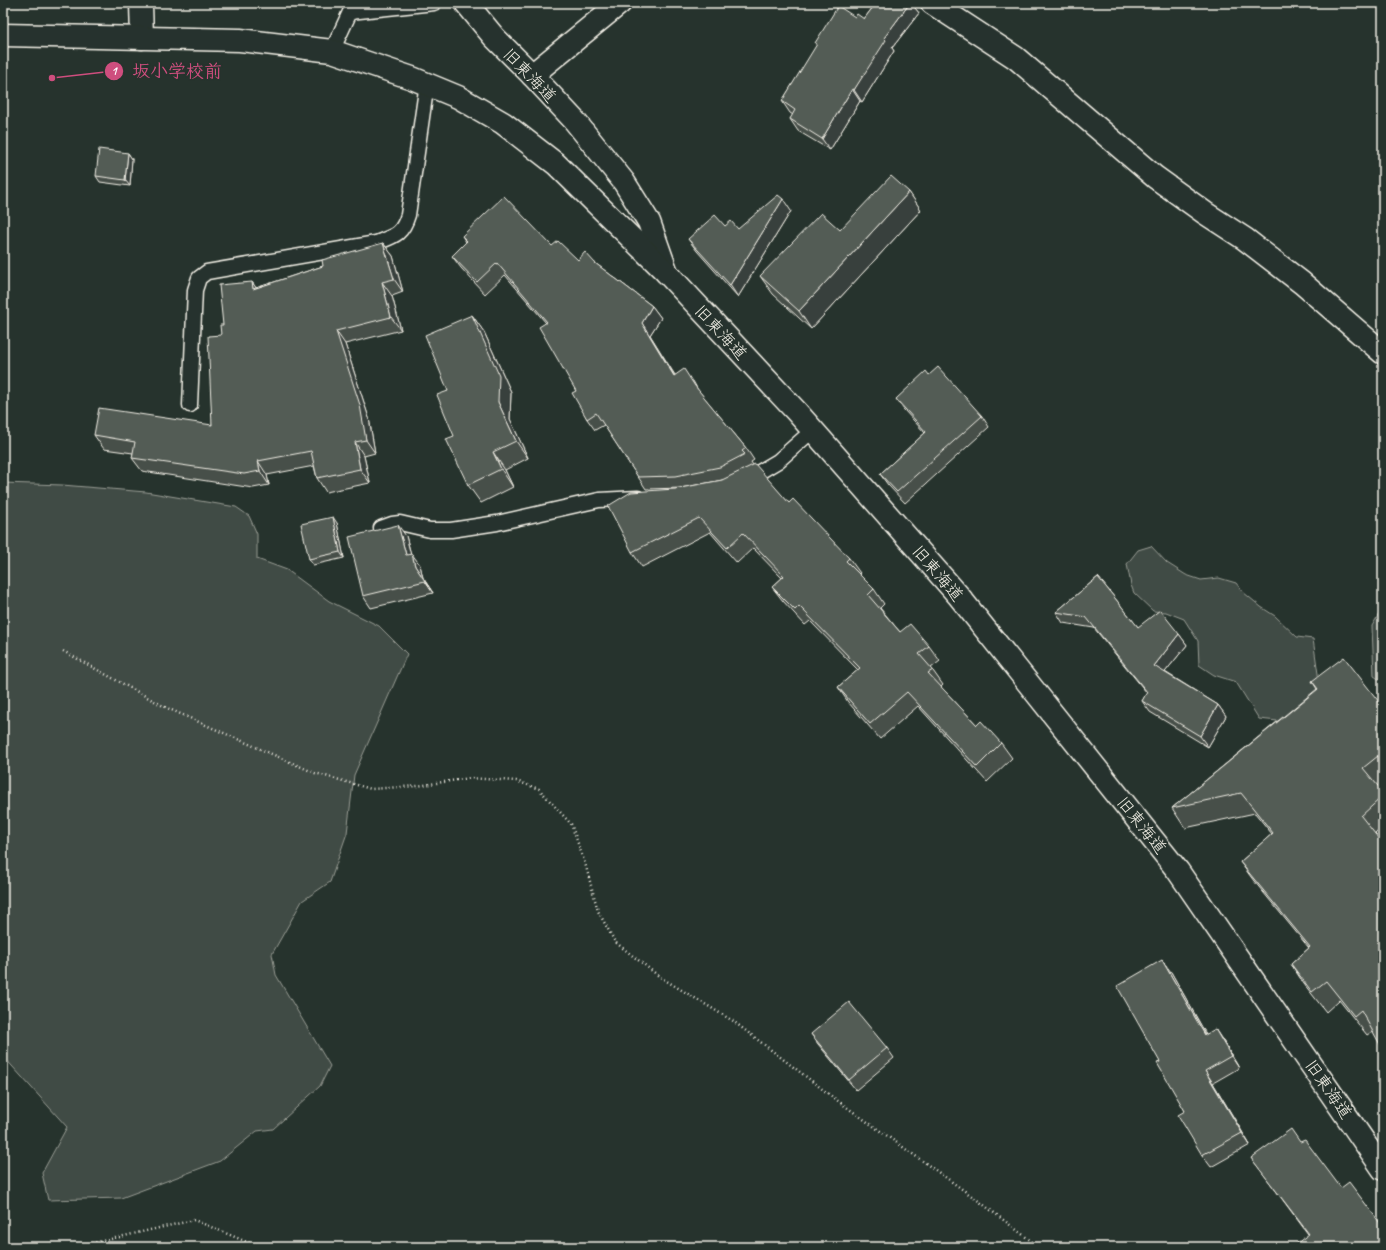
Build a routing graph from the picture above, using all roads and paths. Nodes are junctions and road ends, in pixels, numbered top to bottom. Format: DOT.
graph roads {
  1 [pos="141,3"];
  2 [pos="434,3"];
  3 [pos="466,3"];
  4 [pos="620,3"];
  5 [pos="932,3"];
  6 [pos="3,35"];
  7 [pos="142,38"];
  8 [pos="332,51"];
  9 [pos="532,75"];
  10 [pos="427,83"];
  11 [pos="667,273"];
  12 [pos="1383,353"];
  13 [pos="190,405"];
  14 [pos="813,430"];
  15 [pos="731,487"];
  16 [pos="653,497"];
  17 [pos="381,528"];
  18 [pos="64,651"];
  19 [pos="1383,1168"];
  20 [pos="76,1247"];
  21 [pos="259,1247"];
  22 [pos="1040,1247"];
  1 -- 7 [label="street"];
  2 -- 8 [label="lane"];
  3 -- 9 [label="street, 旧東海道"];
  4 -- 9 [label="street"];
  5 -- 12 [label="street"];
  6 -- 7 [label="street"];
  7 -- 8 [label="street"];
  8 -- 10 [label="street"];
  9 -- 11 [label="street, 旧東海道"];
  10 -- 11 [label="street"];
  10 -- 13 [label="lane"];
  11 -- 14 [label="street, 旧東海道"];
  14 -- 15 [label="lane"];
  14 -- 19 [label="street, 旧東海道"];
  16 -- 17 [label="lane"];
  18 -- 22 [label="path"];
  20 -- 21 [label="path"];
}
